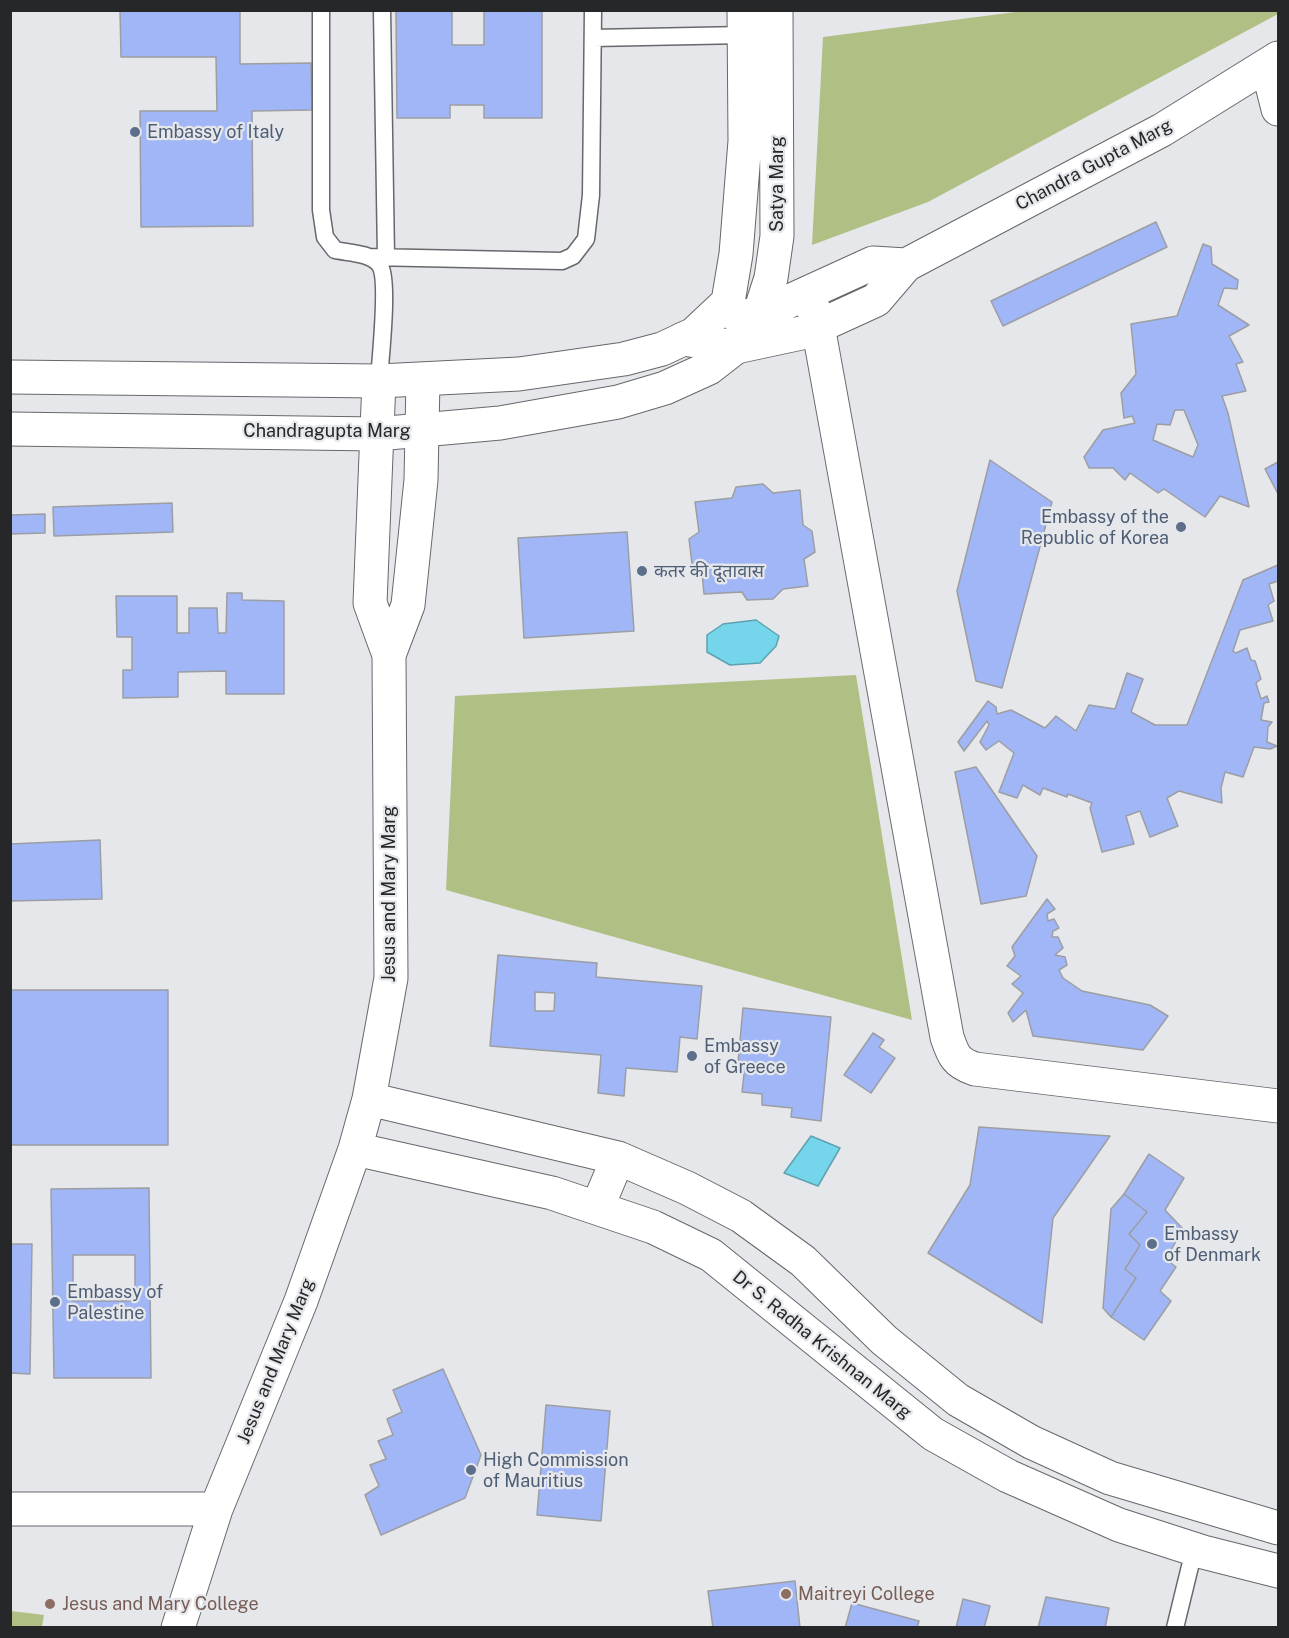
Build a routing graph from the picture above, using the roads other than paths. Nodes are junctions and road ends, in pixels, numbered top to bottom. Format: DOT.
graph roads {
  1 [pos="321,10"];
  2 [pos="382,10"];
  3 [pos="593,10"];
  4 [pos="776,10"];
  5 [pos="744,23"];
  6 [pos="593,38"];
  7 [pos="1273,62"];
  8 [pos="1278,110"];
  9 [pos="378,257"];
  10 [pos="906,265"];
  11 [pos="809,293"];
  12 [pos="720,310"];
  13 [pos="759,315"];
  14 [pos="818,326"];
  15 [pos="683,339"];
  16 [pos="736,347"];
  17 [pos="10,377"];
  18 [pos="423,380"];
  19 [pos="379,381"];
  20 [pos="10,429"];
  21 [pos="422,430"];
  22 [pos="377,434"];
  23 [pos="389,655"];
  24 [pos="369,1099"];
  25 [pos="1278,1107"];
  26 [pos="355,1149"];
  27 [pos="618,1158"];
  28 [pos="597,1208"];
  29 [pos="10,1509"];
  30 [pos="216,1509"];
  31 [pos="1278,1528"];
  32 [pos="1194,1550"];
  33 [pos="1278,1572"];
  34 [pos="178,1628"];
  35 [pos="1175,1628"];
  1 -- 9 [label="lane"];
  2 -- 9 [label="lane"];
  3 -- 6 [label="lane"];
  4 -- 13 [label="street, Satya Marg"];
  5 -- 6 [label="lane"];
  5 -- 12 [label="street, Satya Marg"];
  6 -- 9 [label="lane"];
  7 -- 8 [label="street"];
  7 -- 10 [label="street, Chandra Gupta Marg"];
  9 -- 19 [label="lane"];
  10 -- 11 [label="street"];
  10 -- 14 [label="street"];
  11 -- 13 [label="street"];
  11 -- 14 [label="street"];
  12 -- 13 [label="street"];
  12 -- 15 [label="street"];
  13 -- 16 [label="street, Satya Marg"];
  14 -- 16 [label="street"];
  14 -- 25 [label="street"];
  15 -- 16 [label="street"];
  15 -- 18 [label="street"];
  16 -- 21 [label="street, Chandragupta Marg"];
  17 -- 19 [label="street"];
  18 -- 19 [label="street"];
  18 -- 21 [label="street, Jesus and Mary Marg"];
  19 -- 22 [label="street"];
  20 -- 22 [label="street, Chandragupta Marg"];
  21 -- 22 [label="street, Chandragupta Marg"];
  21 -- 23 [label="street, Jesus and Mary Marg"];
  22 -- 23 [label="street"];
  23 -- 24 [label="street, Jesus and Mary Marg"];
  24 -- 26 [label="street, Jesus and Mary Marg"];
  24 -- 27 [label="street"];
  26 -- 28 [label="street, Dr S. Radha Krishnan Marg"];
  26 -- 30 [label="street, Jesus and Mary Marg"];
  27 -- 28 [label="street"];
  27 -- 31 [label="street"];
  28 -- 32 [label="street, Dr S. Radha Krishnan Marg"];
  29 -- 30 [label="street"];
  30 -- 34 [label="street, Jesus and Mary Marg"];
  32 -- 33 [label="street, Dr S. Radha Krishnan Marg"];
  32 -- 35 [label="lane"];
}
